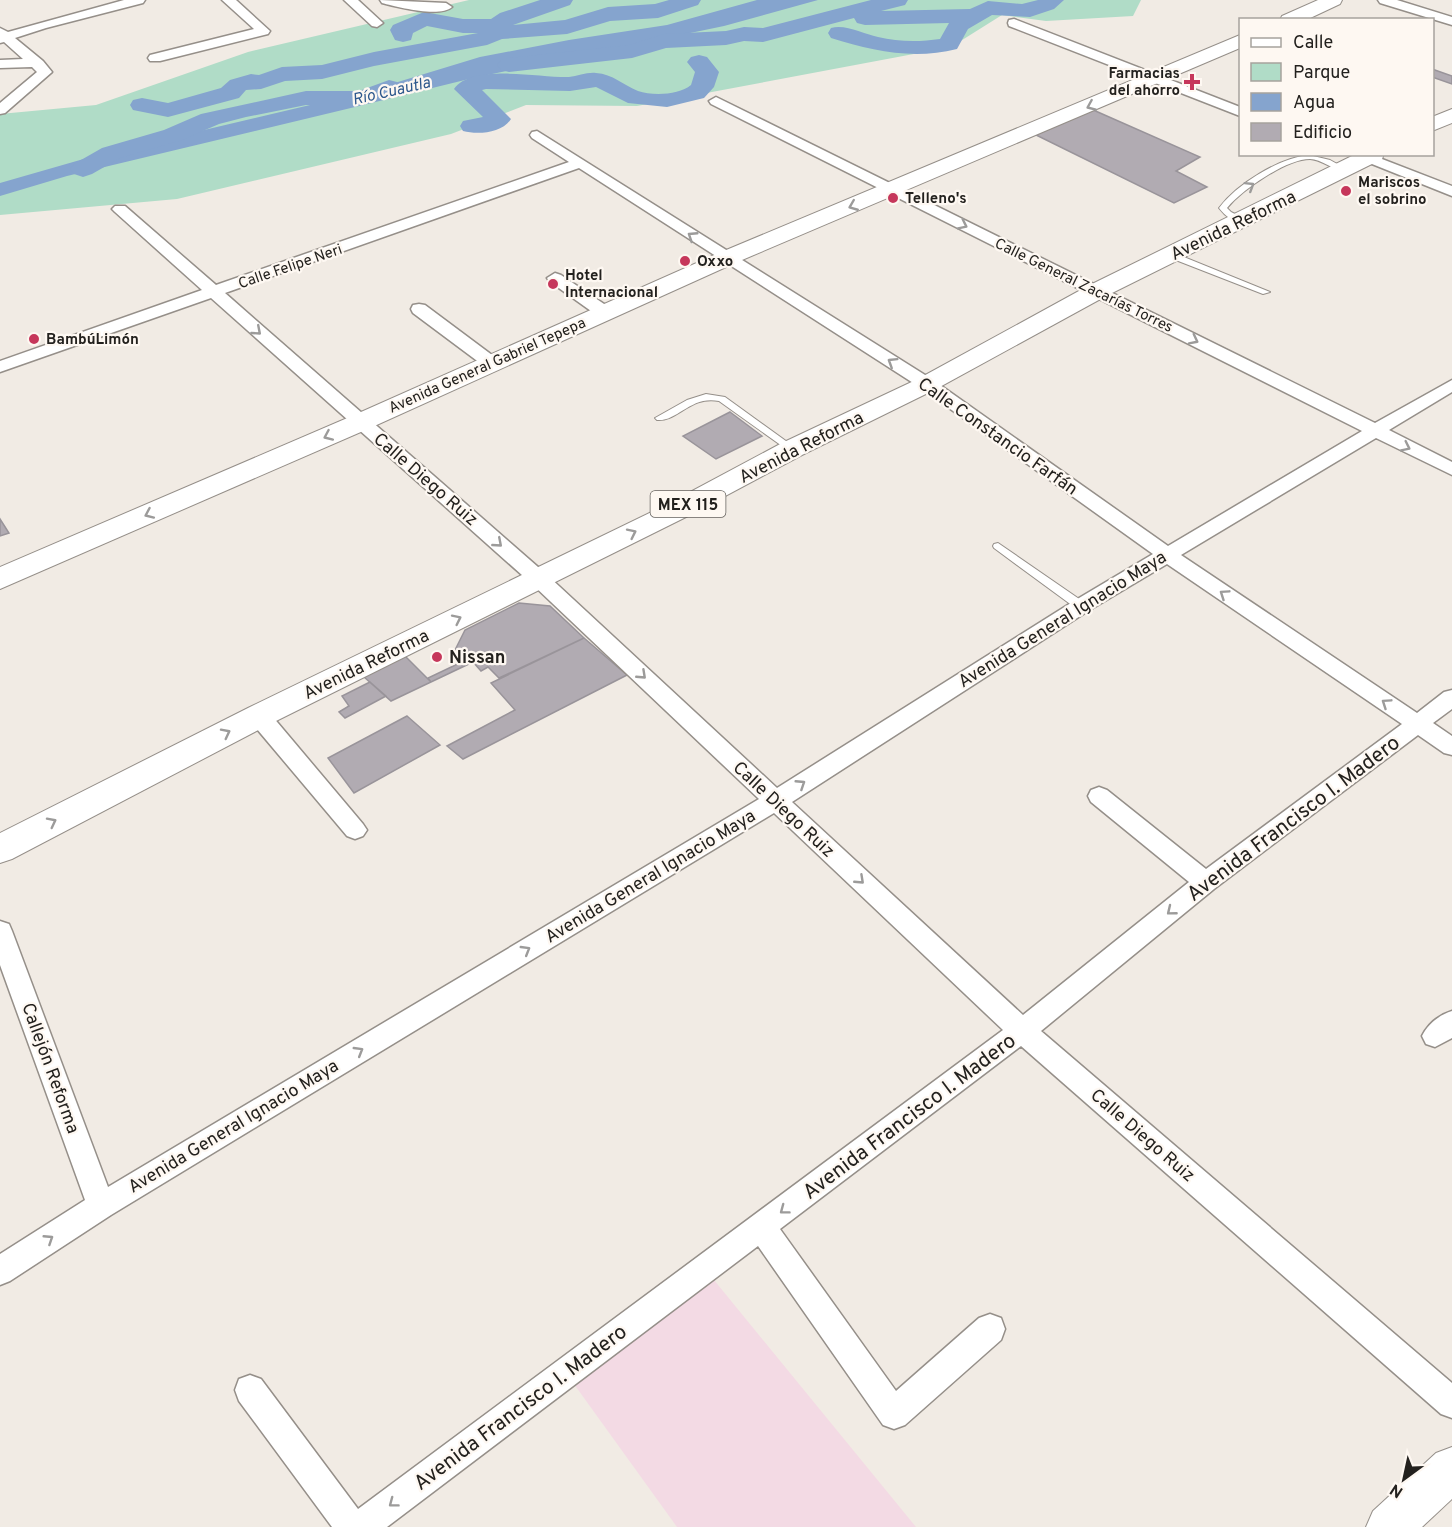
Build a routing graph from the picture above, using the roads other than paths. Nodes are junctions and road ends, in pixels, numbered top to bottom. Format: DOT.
graph roads {
  1 [pos="139,0"];
  2 [pos="228,0"];
  3 [pos="350,0"];
  4 [pos="386,0"];
  5 [pos="1333,0"];
  6 [pos="1384,0"];
  7 [pos="446,7"];
  8 [pos="1293,18"];
  9 [pos="1452,21"];
  10 [pos="377,23"];
  11 [pos="1014,23"];
  12 [pos="2,36"];
  13 [pos="1239,41"];
  14 [pos="155,58"];
  15 [pos="0,64"];
  16 [pos="42,68"];
  17 [pos="1153,80"];
  18 [pos="716,101"];
  19 [pos="0,110"];
  20 [pos="1239,112"];
  21 [pos="1452,115"];
  22 [pos="1434,124"];
  23 [pos="537,135"];
  24 [pos="1359,159"];
  25 [pos="579,163"];
  26 [pos="892,190"];
  27 [pos="1452,191"];
  28 [pos="120,209"];
  29 [pos="1171,255"];
  30 [pos="727,258"];
  31 [pos="555,278"];
  32 [pos="1097,291"];
  33 [pos="1266,292"];
  34 [pos="213,293"];
  35 [pos="419,309"];
  36 [pos="604,312"];
  37 [pos="490,362"];
  38 [pos="0,367"];
  39 [pos="927,384"];
  40 [pos="1452,385"];
  41 [pos="660,418"];
  42 [pos="361,422"];
  43 [pos="1376,432"];
  44 [pos="792,449"];
  45 [pos="1452,470"];
  46 [pos="998,546"];
  47 [pos="1166,554"];
  48 [pos="0,579"];
  49 [pos="539,579"];
  50 [pos="1081,606"];
  51 [pos="1452,698"];
  52 [pos="260,716"];
  53 [pos="1418,724"];
  54 [pos="1452,747"];
  55 [pos="1099,796"];
  56 [pos="775,801"];
  57 [pos="354,830"];
  58 [pos="0,849"];
  59 [pos="1206,882"];
  60 [pos="0,931"];
  61 [pos="1022,1031"];
  62 [pos="101,1206"];
  63 [pos="760,1227"];
  64 [pos="0,1271"];
  65 [pos="990,1329"];
  66 [pos="250,1390"];
  67 [pos="1452,1403"];
  68 [pos="1452,1469"];
  69 [pos="352,1527"];
  70 [pos="360,1527"];
  71 [pos="1389,1527"];
  1 -- 12 [label="street"];
  2 -- 14 [label="street"];
  3 -- 10 [label="street"];
  4 -- 7 [label="street"];
  5 -- 8 [label="main road"];
  6 -- 9 [label="street"];
  11 -- 17 [label="street"];
  12 -- 16 [label="street"];
  13 -- 17 [label="main road, Avenida General Gabriel Tepepa"];
  15 -- 16 [label="street"];
  16 -- 19 [label="street"];
  17 -- 20 [label="street"];
  17 -- 26 [label="main road, Avenida General Gabriel Tepepa, one-way"];
  18 -- 26 [label="street, Calle General Zacarías Torres"];
  21 -- 22 [label="main road"];
  23 -- 25 [label="street, Calle Constancio Farfán"];
  24 -- 27 [label="street"];
  29 -- 24 [label="main road, Avenida Reforma / MEX 115, one-way"];
  30 -- 25 [label="street, Calle Constancio Farfán, one-way"];
  25 -- 34 [label="street, Calle Felipe Neri"];
  26 -- 30 [label="main road, Avenida General Gabriel Tepepa, one-way"];
  26 -- 32 [label="street, Calle General Zacarías Torres, one-way"];
  28 -- 34 [label="street, Calle Diego Ruiz"];
  29 -- 32 [label="main road, Avenida Reforma / MEX 115"];
  29 -- 33 [label="lane"];
  30 -- 36 [label="main road, Avenida General Gabriel Tepepa"];
  39 -- 30 [label="street, Calle Constancio Farfán, one-way"];
  31 -- 36 [label="street"];
  32 -- 39 [label="main road, Avenida Reforma / MEX 115"];
  32 -- 43 [label="street, Calle General Zacarías Torres, one-way"];
  34 -- 38 [label="street, Calle Felipe Neri"];
  34 -- 42 [label="street, Calle Diego Ruiz, one-way"];
  35 -- 37 [label="street"];
  36 -- 37 [label="main road, Avenida General Gabriel Tepepa"];
  37 -- 42 [label="main road, Avenida General Gabriel Tepepa"];
  39 -- 44 [label="main road, Avenida Reforma / MEX 115"];
  39 -- 47 [label="street, Calle Constancio Farfán"];
  40 -- 43 [label="street, Avenida General Ignacio Maya"];
  41 -- 44 [label="lane"];
  42 -- 48 [label="main road, Avenida General Gabriel Tepepa, one-way"];
  42 -- 49 [label="street, Calle Diego Ruiz, one-way"];
  43 -- 45 [label="street, Calle General Zacarías Torres, one-way"];
  43 -- 47 [label="street, Avenida General Ignacio Maya"];
  49 -- 44 [label="main road, Avenida Reforma / MEX 115, one-way"];
  46 -- 50 [label="lane"];
  47 -- 50 [label="street, Avenida General Ignacio Maya"];
  53 -- 47 [label="street, Calle Constancio Farfán, one-way"];
  52 -- 49 [label="main road, Avenida Reforma / MEX 115, one-way"];
  49 -- 56 [label="street, Calle Diego Ruiz, one-way"];
  56 -- 50 [label="street, Avenida General Ignacio Maya, one-way"];
  51 -- 53 [label="street, Avenida Francisco I. Madero"];
  52 -- 57 [label="street"];
  58 -- 52 [label="main road, Avenida Reforma / MEX 115, one-way"];
  53 -- 54 [label="street, Calle Constancio Farfán"];
  53 -- 59 [label="street, Avenida Francisco I. Madero"];
  55 -- 59 [label="street"];
  56 -- 61 [label="street, Calle Diego Ruiz, one-way"];
  62 -- 56 [label="street, Avenida General Ignacio Maya, one-way"];
  59 -- 61 [label="street, Avenida Francisco I. Madero, one-way"];
  60 -- 62 [label="street, Callejón Reforma"];
  61 -- 63 [label="street, Avenida Francisco I. Madero, one-way"];
  61 -- 67 [label="street, Calle Diego Ruiz"];
  64 -- 62 [label="street, Avenida General Ignacio Maya, one-way"];
  63 -- 65 [label="street"];
  63 -- 70 [label="street, Avenida Francisco I. Madero, one-way"];
  66 -- 69 [label="street"];
  68 -- 71 [label="street"];
}
